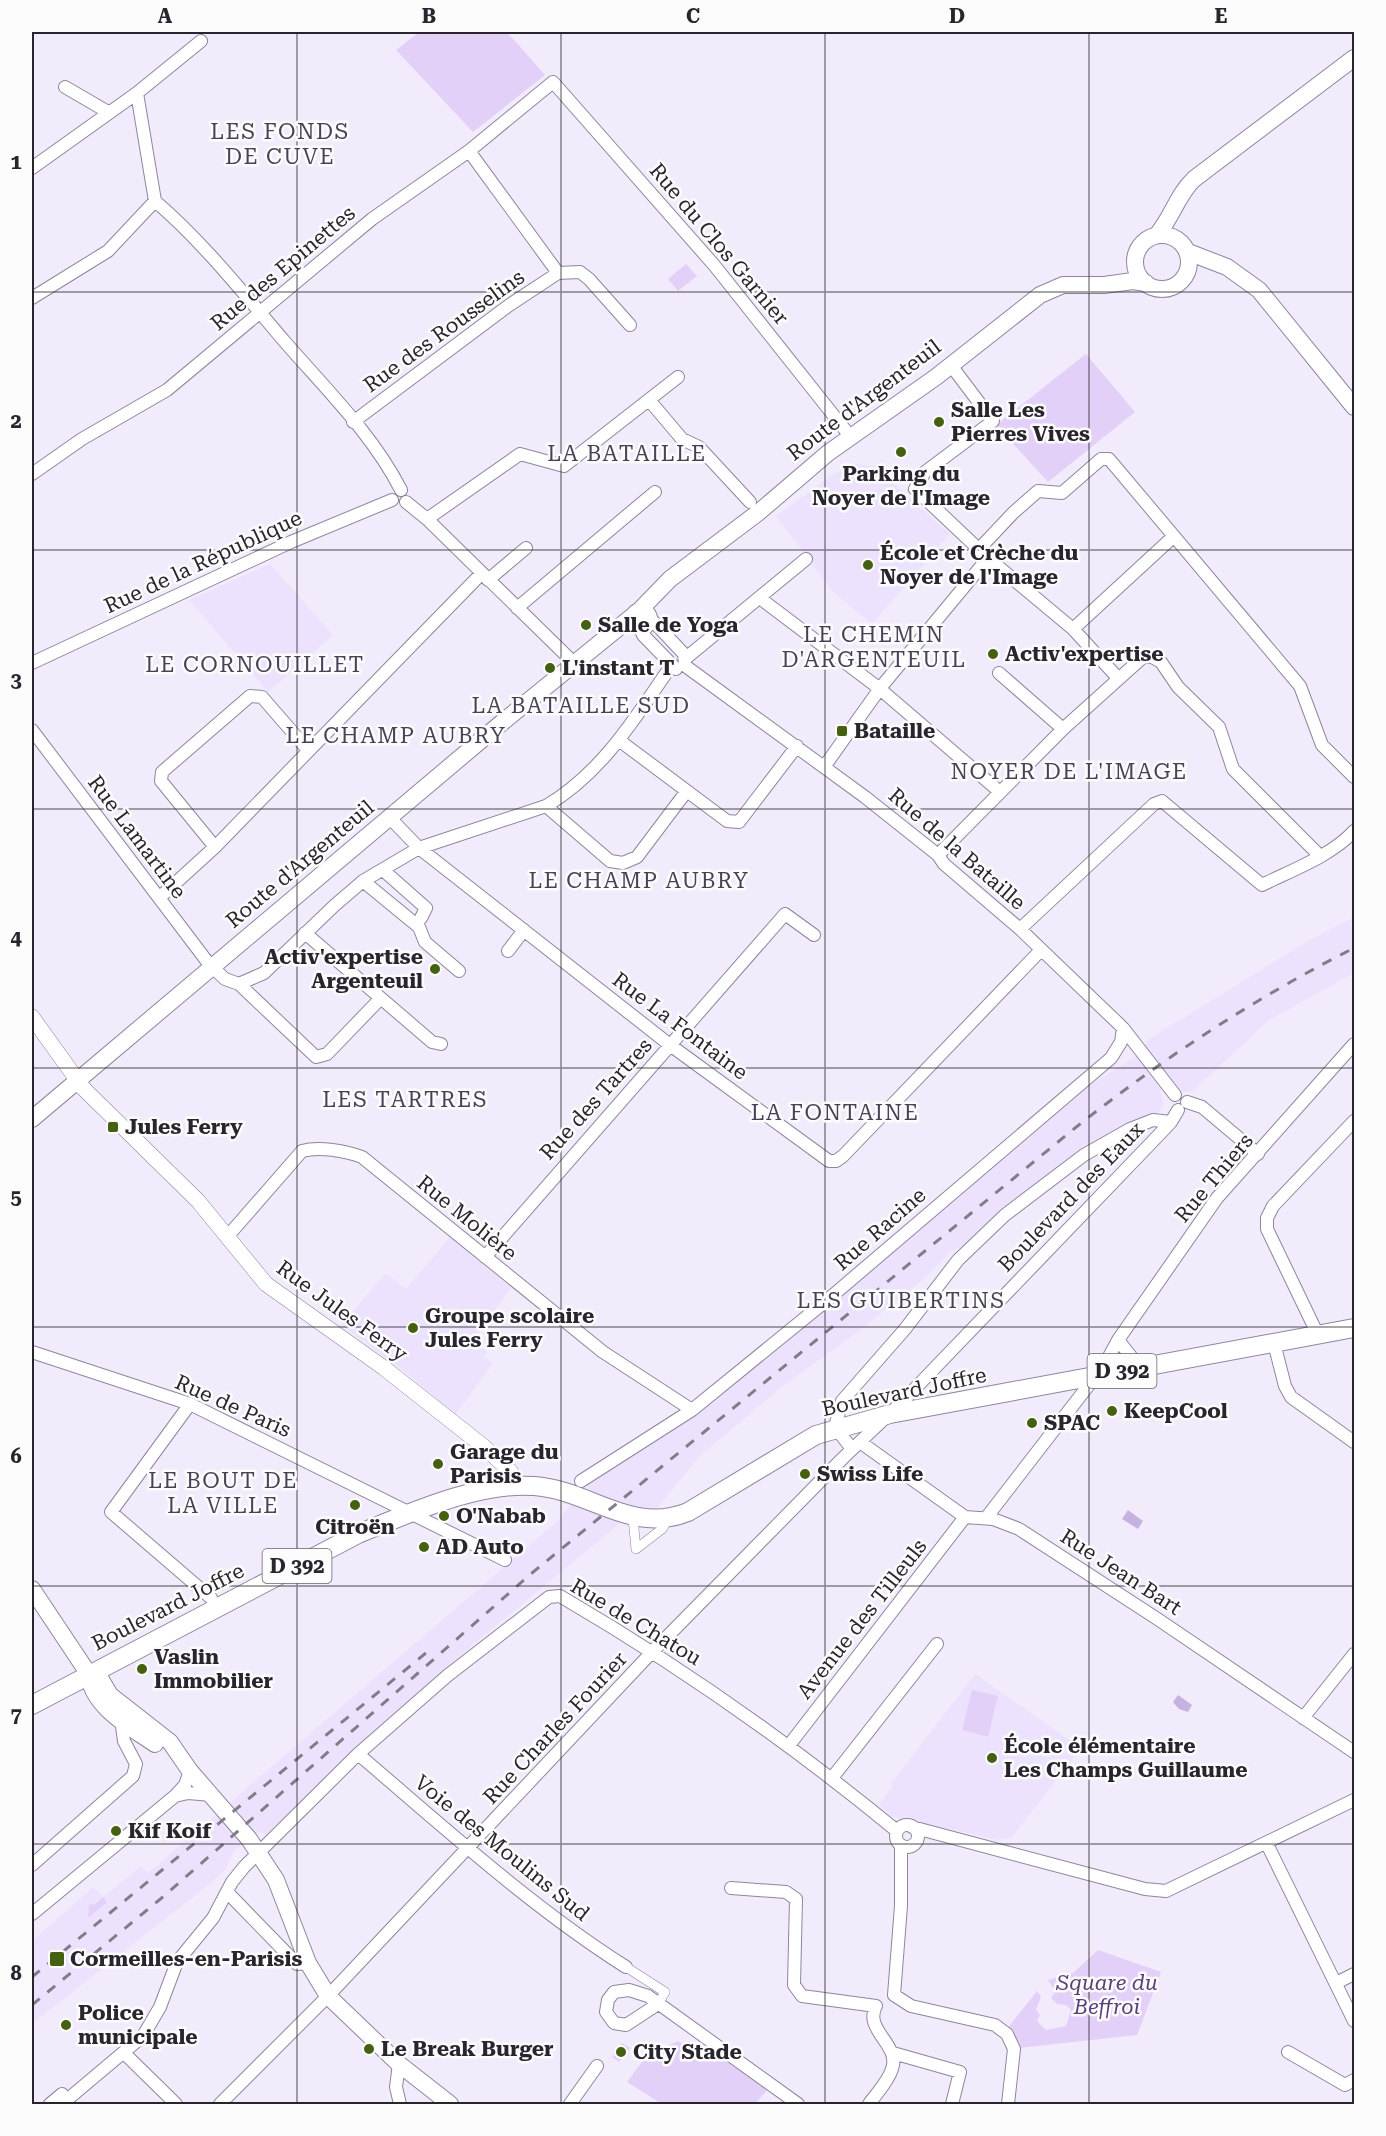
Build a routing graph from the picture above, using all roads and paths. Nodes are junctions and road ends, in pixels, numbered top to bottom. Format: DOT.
graph roads {
  1 [pos="201,41"];
  2 [pos="1354,58"];
  3 [pos="553,82"];
  4 [pos="65,87"];
  5 [pos="137,93"];
  6 [pos="108,112"];
  7 [pos="469,151"];
  8 [pos="32,168"];
  9 [pos="1192,181"];
  10 [pos="155,201"];
  11 [pos="1157,235"];
  12 [pos="1185,248"];
  13 [pos="1135,258"];
  14 [pos="1233,271"];
  15 [pos="558,273"];
  16 [pos="1184,278"];
  17 [pos="1146,283"];
  18 [pos="1089,284"];
  19 [pos="32,298"];
  20 [pos="259,312"];
  21 [pos="630,325"];
  22 [pos="950,364"];
  23 [pos="678,376"];
  24 [pos="649,400"];
  25 [pos="1354,407"];
  26 [pos="353,422"];
  27 [pos="850,436"];
  28 [pos="32,474"];
  29 [pos="401,490"];
  30 [pos="655,492"];
  31 [pos="392,500"];
  32 [pos="406,502"];
  33 [pos="750,502"];
  34 [pos="427,519"];
  35 [pos="1173,537"];
  36 [pos="526,548"];
  37 [pos="984,553"];
  38 [pos="806,559"];
  39 [pos="485,577"];
  40 [pos="761,599"];
  41 [pos="517,608"];
  42 [pos="641,620"];
  43 [pos="1072,629"];
  44 [pos="685,661"];
  45 [pos="32,663"];
  46 [pos="575,664"];
  47 [pos="671,666"];
  48 [pos="999,674"];
  49 [pos="1118,678"];
  50 [pos="880,689"];
  51 [pos="1063,729"];
  52 [pos="32,730"];
  53 [pos="620,741"];
  54 [pos="796,746"];
  55 [pos="308,750"];
  56 [pos="824,767"];
  57 [pos="1354,777"];
  58 [pos="686,792"];
  59 [pos="1000,792"];
  60 [pos="546,806"];
  61 [pos="390,818"];
  62 [pos="1354,831"];
  63 [pos="215,847"];
  64 [pos="419,848"];
  65 [pos="938,855"];
  66 [pos="1319,855"];
  67 [pos="383,870"];
  68 [pos="363,881"];
  69 [pos="159,898"];
  70 [pos="421,918"];
  71 [pos="1020,929"];
  72 [pos="524,930"];
  73 [pos="305,933"];
  74 [pos="814,935"];
  75 [pos="508,951"];
  76 [pos="1041,951"];
  77 [pos="212,967"];
  78 [pos="459,971"];
  79 [pos="239,984"];
  80 [pos="380,999"];
  81 [pos="32,1017"];
  82 [pos="1123,1028"];
  83 [pos="441,1044"];
  84 [pos="1354,1044"];
  85 [pos="670,1045"];
  86 [pos="78,1080"];
  87 [pos="1182,1106"];
  88 [pos="32,1119"];
  89 [pos="1354,1121"];
  90 [pos="1171,1122"];
  91 [pos="1258,1154"];
  92 [pos="227,1237"];
  93 [pos="485,1257"];
  94 [pos="1354,1328"];
  95 [pos="1318,1335"];
  96 [pos="1118,1340"];
  97 [pos="1274,1343"];
  98 [pos="32,1352"];
  99 [pos="1144,1367"];
  100 [pos="1096,1376"];
  101 [pos="190,1404"];
  102 [pos="692,1410"];
  103 [pos="890,1413"];
  104 [pos="835,1427"];
  105 [pos="1354,1442"];
  106 [pos="856,1446"];
  107 [pos="517,1486"];
  108 [pos="573,1486"];
  109 [pos="410,1514"];
  110 [pos="965,1517"];
  111 [pos="633,1518"];
  112 [pos="669,1518"];
  113 [pos="986,1518"];
  114 [pos="505,1560"];
  115 [pos="32,1589"];
  116 [pos="211,1598"];
  117 [pos="937,1644"];
  118 [pos="652,1652"];
  119 [pos="1354,1654"];
  120 [pos="88,1673"];
  121 [pos="32,1705"];
  122 [pos="1303,1718"];
  123 [pos="121,1719"];
  124 [pos="790,1744"];
  125 [pos="1354,1752"];
  126 [pos="358,1754"];
  127 [pos="187,1767"];
  128 [pos="832,1778"];
  129 [pos="212,1795"];
  130 [pos="175,1796"];
  131 [pos="1354,1800"];
  132 [pos="912,1827"];
  133 [pos="897,1831"];
  134 [pos="1267,1844"];
  135 [pos="901,1845"];
  136 [pos="468,1848"];
  137 [pos="259,1852"];
  138 [pos="32,1865"];
  139 [pos="731,1888"];
  140 [pos="227,1892"];
  141 [pos="35,1912"];
  142 [pos="308,1963"];
  143 [pos="626,1967"];
  144 [pos="1354,1974"];
  145 [pos="1336,1983"];
  146 [pos="894,1995"];
  147 [pos="328,1996"];
  148 [pos="658,2004"];
  149 [pos="876,2006"];
  150 [pos="1354,2021"];
  151 [pos="1288,2052"];
  152 [pos="124,2053"];
  153 [pos="893,2053"];
  154 [pos="399,2064"];
  155 [pos="597,2066"];
  156 [pos="1354,2080"];
  157 [pos="62,2099"];
  158 [pos="575,2103"];
  159 [pos="50,2104"];
  160 [pos="176,2104"];
  161 [pos="220,2104"];
  162 [pos="400,2104"];
  163 [pos="450,2104"];
  164 [pos="798,2104"];
  165 [pos="869,2104"];
  166 [pos="952,2104"];
  167 [pos="1008,2104"];
  1 -- 5 [label="street"];
  2 -- 9 [label="main road"];
  3 -- 7 [label="street, Rue des Epinettes"];
  3 -- 27 [label="street, Rue du Clos Garnier"];
  4 -- 6 [label="street"];
  5 -- 6 [label="street"];
  5 -- 10 [label="street"];
  6 -- 8 [label="street"];
  7 -- 15 [label="street, Rue des Rousselins"];
  7 -- 20 [label="street, Rue des Epinettes"];
  9 -- 11 [label="main road"];
  9 -- 12 [label="main road"];
  10 -- 19 [label="street"];
  10 -- 20 [label="street"];
  11 -- 12 [label="main road"];
  11 -- 13 [label="main road"];
  12 -- 14 [label="main road"];
  12 -- 16 [label="main road"];
  13 -- 17 [label="main road"];
  13 -- 18 [label="main road, Route d'Argenteuil"];
  14 -- 16 [label="main road"];
  14 -- 25 [label="main road"];
  15 -- 21 [label="street, Rue des Rousselins"];
  15 -- 26 [label="street, Rue des Rousselins"];
  16 -- 17 [label="main road"];
  17 -- 18 [label="main road, Route d'Argenteuil"];
  18 -- 22 [label="main road, Route d'Argenteuil"];
  20 -- 26 [label="street"];
  20 -- 28 [label="street, Rue des Epinettes"];
  22 -- 27 [label="main road, Route d'Argenteuil"];
  22 -- 37 [label="street"];
  23 -- 24 [label="street"];
  24 -- 33 [label="street"];
  24 -- 34 [label="street"];
  26 -- 29 [label="street"];
  27 -- 42 [label="main road, Route d'Argenteuil"];
  29 -- 31 [label="street"];
  29 -- 32 [label="street"];
  30 -- 41 [label="street"];
  31 -- 32 [label="street"];
  31 -- 45 [label="street, Rue de la République"];
  32 -- 34 [label="street"];
  34 -- 39 [label="street"];
  35 -- 37 [label="street"];
  35 -- 43 [label="street"];
  35 -- 57 [label="street"];
  36 -- 39 [label="street"];
  37 -- 43 [label="street"];
  37 -- 50 [label="street"];
  38 -- 40 [label="street"];
  39 -- 41 [label="street"];
  39 -- 55 [label="street"];
  40 -- 44 [label="street"];
  40 -- 50 [label="street"];
  41 -- 46 [label="street"];
  42 -- 44 [label="street, Rue de la Bataille"];
  42 -- 46 [label="main road, Route d'Argenteuil"];
  42 -- 47 [label="street"];
  43 -- 49 [label="street"];
  44 -- 47 [label="street"];
  44 -- 54 [label="street, Rue de la Bataille"];
  46 -- 61 [label="main road, Route d'Argenteuil"];
  47 -- 53 [label="street"];
  48 -- 51 [label="street"];
  49 -- 51 [label="street"];
  49 -- 66 [label="street"];
  50 -- 56 [label="street"];
  50 -- 59 [label="street"];
  51 -- 59 [label="street"];
  52 -- 69 [label="street, Rue Lamartine"];
  53 -- 58 [label="street"];
  53 -- 60 [label="street"];
  54 -- 56 [label="street, Rue de la Bataille"];
  54 -- 58 [label="street"];
  55 -- 63 [label="street"];
  55 -- 63 [label="street"];
  56 -- 65 [label="street, Rue de la Bataille"];
  58 -- 60 [label="street"];
  59 -- 65 [label="street"];
  60 -- 64 [label="street"];
  61 -- 64 [label="street, Rue La Fontaine"];
  61 -- 77 [label="main road, Route d'Argenteuil"];
  62 -- 66 [label="street"];
  63 -- 69 [label="street"];
  64 -- 67 [label="street"];
  64 -- 72 [label="street, Rue La Fontaine"];
  65 -- 71 [label="street, Rue de la Bataille"];
  66 -- 71 [label="street"];
  67 -- 68 [label="street"];
  67 -- 70 [label="street"];
  68 -- 73 [label="street"];
  68 -- 78 [label="street"];
  69 -- 77 [label="street, Rue Lamartine"];
  71 -- 76 [label="street, Rue de la Bataille"];
  72 -- 75 [label="street"];
  72 -- 85 [label="street, Rue La Fontaine"];
  73 -- 79 [label="street"];
  73 -- 80 [label="street"];
  74 -- 85 [label="street, Rue des Tartres"];
  76 -- 82 [label="street, Rue de la Bataille"];
  76 -- 85 [label="street, Rue La Fontaine"];
  77 -- 79 [label="street, Rue Lamartine"];
  77 -- 86 [label="main road, Route d'Argenteuil"];
  79 -- 80 [label="street, Rue Lamartine"];
  80 -- 83 [label="street"];
  81 -- 86 [label="street, Rue Jules Ferry"];
  82 -- 87 [label="street, Rue de la Bataille"];
  82 -- 102 [label="street, Rue Racine"];
  84 -- 91 [label="street, Rue Thiers"];
  85 -- 93 [label="street, Rue des Tartres"];
  86 -- 88 [label="main road, Route d'Argenteuil"];
  86 -- 92 [label="street, Rue Jules Ferry"];
  87 -- 90 [label="street, Boulevard des Eaux"];
  87 -- 91 [label="street"];
  89 -- 95 [label="street"];
  90 -- 103 [label="street, Boulevard des Eaux"];
  90 -- 104 [label="street"];
  91 -- 96 [label="street, Rue Thiers"];
  92 -- 93 [label="street, Rue Molière"];
  92 -- 107 [label="street, Rue Jules Ferry"];
  93 -- 102 [label="street, Rue Molière"];
  94 -- 95 [label="main road, Boulevard Joffre / D 392"];
  95 -- 97 [label="main road, Boulevard Joffre / D 392"];
  96 -- 99 [label="street"];
  96 -- 100 [label="street, Rue Thiers"];
  97 -- 99 [label="main road, Boulevard Joffre / D 392"];
  97 -- 105 [label="street"];
  98 -- 101 [label="street, Rue de Paris"];
  99 -- 100 [label="main road, Boulevard Joffre / D 392"];
  100 -- 103 [label="main road, Boulevard Joffre / D 392"];
  100 -- 113 [label="street, Rue Thiers"];
  101 -- 109 [label="street, Rue de Paris"];
  101 -- 116 [label="street"];
  102 -- 108 [label="street, Rue Racine"];
  103 -- 104 [label="main road, Boulevard Joffre / D 392"];
  103 -- 106 [label="street, Rue Charles Fourier"];
  104 -- 106 [label="street"];
  104 -- 112 [label="main road, Boulevard Joffre / D 392"];
  106 -- 110 [label="street"];
  106 -- 118 [label="street, Rue Charles Fourier"];
  107 -- 108 [label="main road, Boulevard Joffre / D 392"];
  107 -- 109 [label="main road, Boulevard Joffre / D 392"];
  108 -- 111 [label="main road, Boulevard Joffre / D 392"];
  109 -- 114 [label="street, Rue de Paris"];
  109 -- 120 [label="main road, Boulevard Joffre / D 392"];
  110 -- 113 [label="street, Rue Jean Bart"];
  110 -- 124 [label="street, Avenue des Tilleuls"];
  111 -- 112 [label="main road, Boulevard Joffre / D 392"];
  111 -- 112 [label="street"];
  113 -- 122 [label="street, Rue Jean Bart"];
  115 -- 120 [label="main road"];
  117 -- 128 [label="street"];
  118 -- 124 [label="street, Rue de Chatou"];
  118 -- 126 [label="street, Rue de Chatou"];
  118 -- 136 [label="street, Rue Charles Fourier"];
  119 -- 122 [label="street"];
  120 -- 121 [label="main road, Boulevard Joffre / D 392"];
  120 -- 123 [label="main road"];
  120 -- 127 [label="main road"];
  122 -- 125 [label="street, Rue Jean Bart"];
  123 -- 127 [label="main road"];
  123 -- 138 [label="street"];
  124 -- 128 [label="street, Rue de Chatou"];
  126 -- 136 [label="street, Voie des Moulins Sud"];
  126 -- 137 [label="street, Rue de Chatou"];
  127 -- 129 [label="main road"];
  127 -- 130 [label="street"];
  128 -- 133 [label="street, Rue de Chatou"];
  129 -- 130 [label="street"];
  129 -- 137 [label="main road"];
  130 -- 141 [label="street"];
  131 -- 134 [label="street"];
  132 -- 133 [label="street"];
  132 -- 134 [label="street"];
  132 -- 135 [label="street"];
  133 -- 135 [label="street"];
  134 -- 145 [label="street"];
  135 -- 146 [label="street"];
  136 -- 143 [label="street, Voie des Moulins Sud"];
  136 -- 147 [label="street, Rue Charles Fourier"];
  137 -- 140 [label="street, Rue de Chatou"];
  137 -- 142 [label="main road"];
  139 -- 149 [label="street"];
  140 -- 142 [label="street"];
  140 -- 152 [label="street, Rue de Chatou"];
  142 -- 147 [label="main road"];
  143 -- 148 [label="street"];
  144 -- 145 [label="street"];
  145 -- 150 [label="street"];
  146 -- 149 [label="street"];
  146 -- 167 [label="street"];
  147 -- 154 [label="main road"];
  147 -- 161 [label="street, Rue Charles Fourier"];
  148 -- 164 [label="street"];
  149 -- 153 [label="street"];
  151 -- 156 [label="street"];
  152 -- 157 [label="street, Rue de Chatou"];
  152 -- 160 [label="street"];
  153 -- 165 [label="street"];
  153 -- 166 [label="street"];
  154 -- 162 [label="street"];
  154 -- 163 [label="main road"];
  155 -- 158 [label="street"];
  157 -- 159 [label="street, Rue de Chatou"];
}
